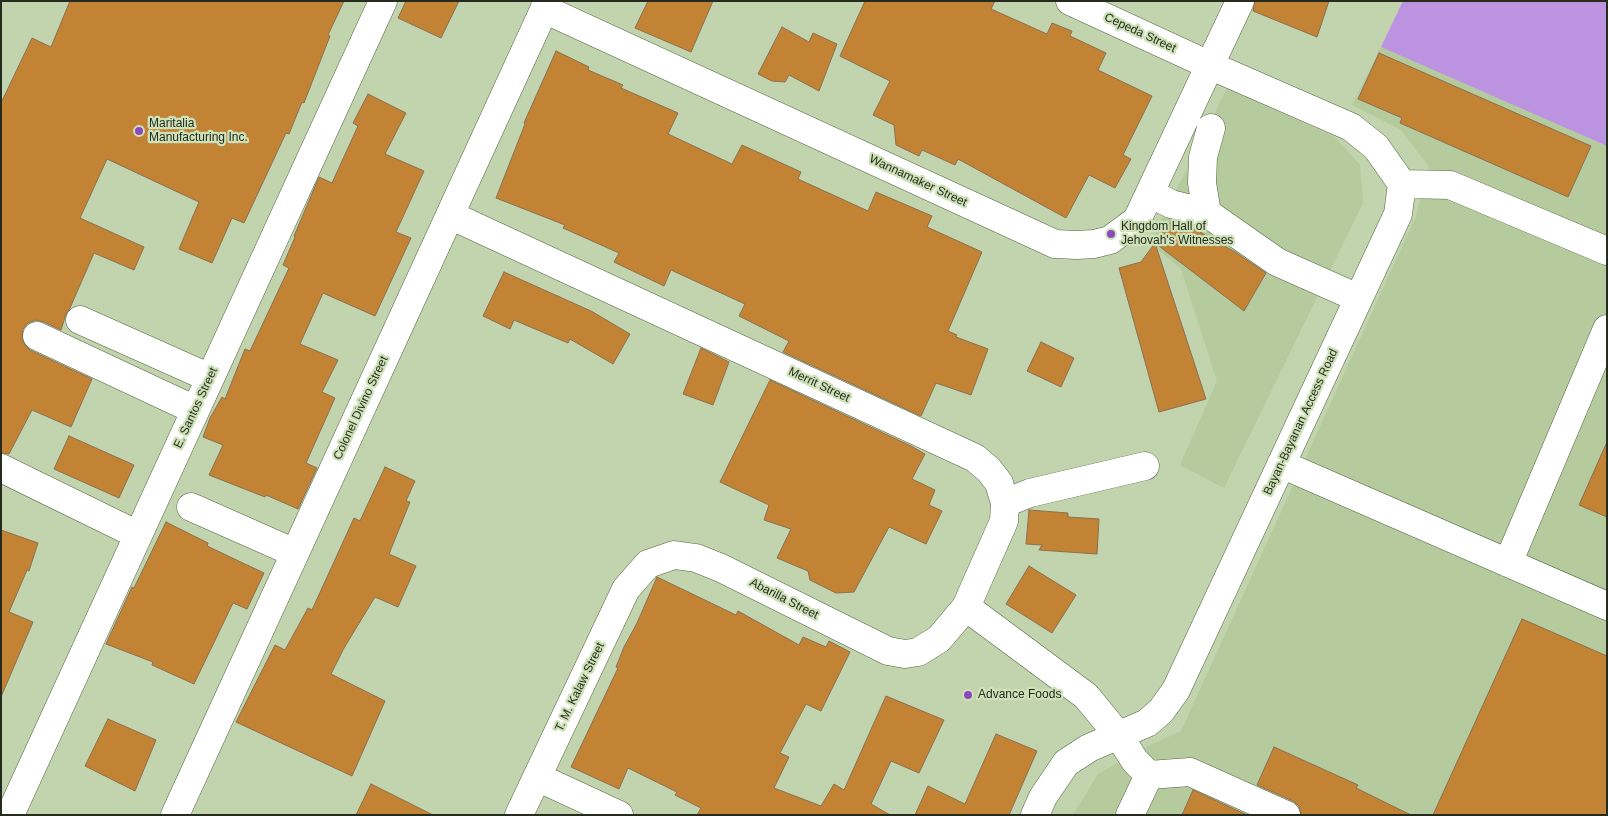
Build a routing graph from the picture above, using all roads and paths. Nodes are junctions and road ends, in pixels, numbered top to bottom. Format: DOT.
graph roads {
  1 [pos="383,1"];
  2 [pos="1070,1"];
  3 [pos="1240,1"];
  4 [pos="546,5"];
  5 [pos="1209,65"];
  6 [pos="1211,128"];
  7 [pos="1402,184"];
  8 [pos="1150,193"];
  9 [pos="1208,213"];
  10 [pos="450,215"];
  11 [pos="1607,251"];
  12 [pos="1358,298"];
  13 [pos="80,320"];
  14 [pos="1607,329"];
  15 [pos="37,336"];
  16 [pos="210,378"];
  17 [pos="195,410"];
  18 [pos="1281,464"];
  19 [pos="1145,466"];
  20 [pos="1,468"];
  21 [pos="1005,503"];
  22 [pos="191,507"];
  23 [pos="138,534"];
  24 [pos="295,553"];
  25 [pos="1508,563"];
  26 [pos="648,564"];
  27 [pos="1607,606"];
  28 [pos="966,607"];
  29 [pos="918,652"];
  30 [pos="1119,736"];
  31 [pos="1149,774"];
  32 [pos="537,777"];
  33 [pos="10,815"];
  34 [pos="175,815"];
  35 [pos="519,815"];
  36 [pos="618,815"];
  37 [pos="1035,815"];
  38 [pos="1130,815"];
  39 [pos="1286,815"];
  1 -- 16 [label="street, E. Santos Street"];
  2 -- 5 [label="street, Cepeda Street"];
  3 -- 5 [label="street, Wannamaker Street"];
  4 -- 8 [label="street, Wannamaker Street"];
  4 -- 10 [label="street, Colonel Divino Street"];
  5 -- 7 [label="street"];
  5 -- 8 [label="street, Wannamaker Street"];
  6 -- 9 [label="street"];
  7 -- 11 [label="street"];
  7 -- 12 [label="street, Bayan-Bayanan Access Road"];
  8 -- 9 [label="street"];
  9 -- 12 [label="street"];
  10 -- 21 [label="street, Merrit Street"];
  10 -- 24 [label="street, Colonel Divino Street"];
  12 -- 18 [label="street, Bayan-Bayanan Access Road"];
  13 -- 16 [label="street"];
  14 -- 25 [label="street"];
  15 -- 17 [label="street"];
  16 -- 17 [label="street, E. Santos Street"];
  17 -- 23 [label="street, E. Santos Street"];
  18 -- 25 [label="street"];
  18 -- 30 [label="street, Bayan-Bayanan Access Road"];
  19 -- 21 [label="street"];
  20 -- 23 [label="street"];
  21 -- 28 [label="street, Merrit Street"];
  22 -- 24 [label="street"];
  23 -- 33 [label="street, E. Santos Street"];
  24 -- 34 [label="street, Colonel Divino Street"];
  25 -- 27 [label="street"];
  26 -- 29 [label="street, Abarilla Street"];
  26 -- 32 [label="street, T. M. Kalaw Street"];
  28 -- 29 [label="street, Merrit Street"];
  28 -- 30 [label="street"];
  30 -- 31 [label="street"];
  30 -- 37 [label="street, Bayan-Bayanan Access Road"];
  31 -- 38 [label="street"];
  31 -- 39 [label="street"];
  32 -- 35 [label="street, T. M. Kalaw Street"];
  32 -- 36 [label="street"];
}
